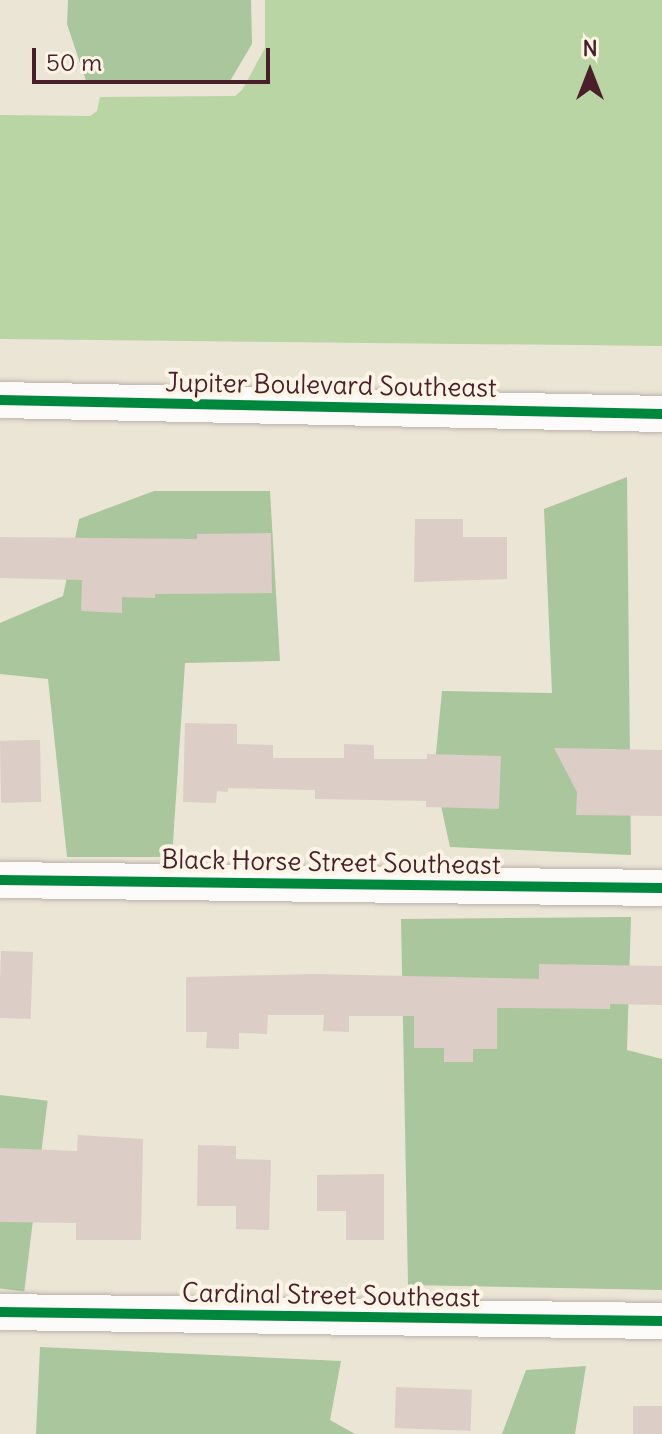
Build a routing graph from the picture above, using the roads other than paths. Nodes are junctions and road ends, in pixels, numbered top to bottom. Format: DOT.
graph roads {
  1 [pos="0,400"];
  2 [pos="662,414"];
  3 [pos="0,880"];
  4 [pos="662,888"];
  5 [pos="0,1312"];
  6 [pos="662,1321"];
  1 -- 2 [label="street, Jupiter Boulevard Southeast"];
  3 -- 4 [label="street, Black Horse Street Southeast"];
  5 -- 6 [label="street, Cardinal Street Southeast"];
}
